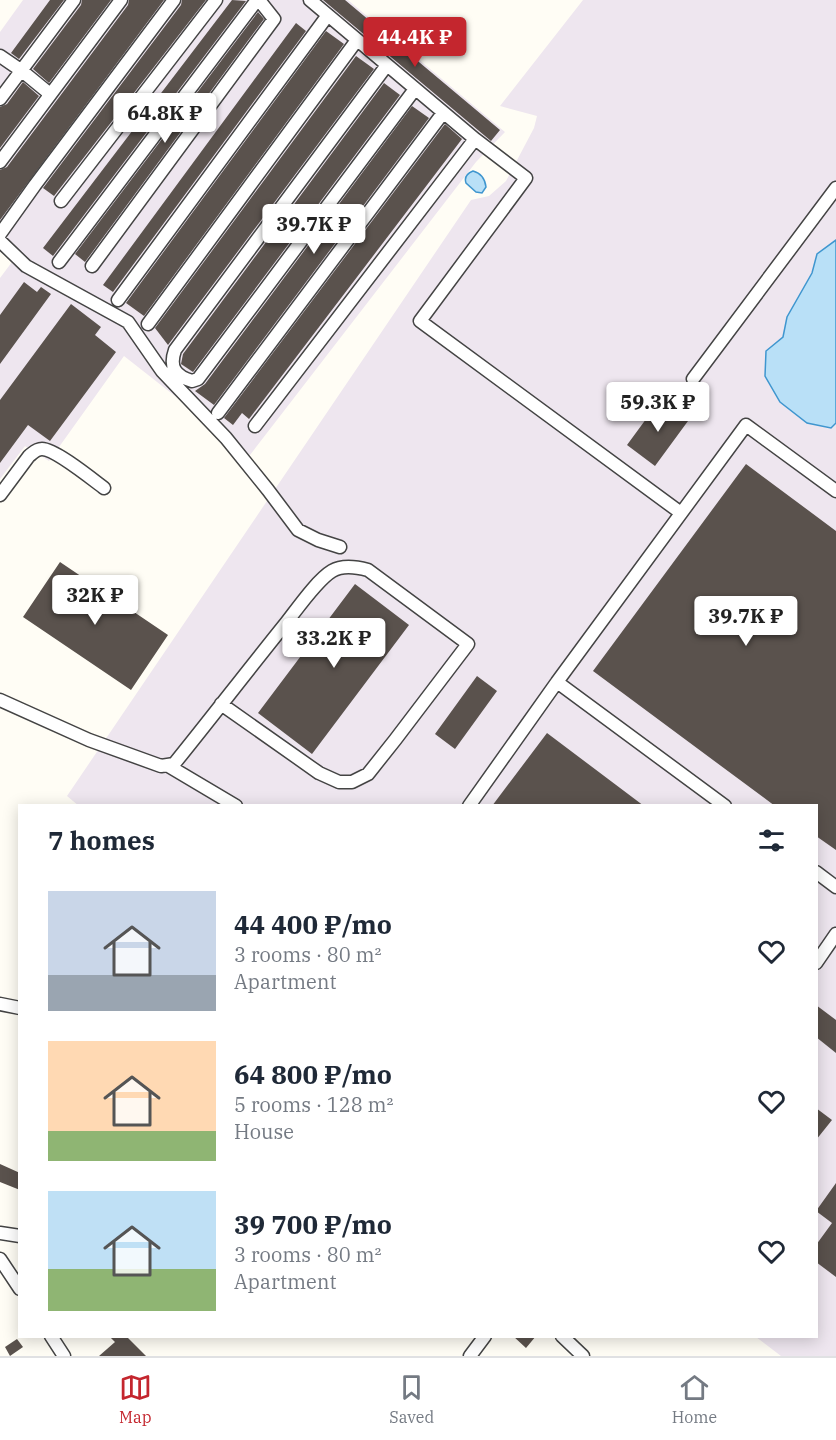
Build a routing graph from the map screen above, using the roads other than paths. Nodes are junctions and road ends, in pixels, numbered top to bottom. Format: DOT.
graph roads {
  1 [pos="74,0"];
  2 [pos="121,0"];
  3 [pos="174,0"];
  4 [pos="216,0"];
  5 [pos="258,0"];
  6 [pos="310,0"];
  7 [pos="328,15"];
  8 [pos="357,40"];
  9 [pos="0,56"];
  10 [pos="387,65"];
  11 [pos="22,71"];
  12 [pos="415,89"];
  13 [pos="50,94"];
  14 [pos="0,99"];
  15 [pos="443,113"];
  16 [pos="475,139"];
  17 [pos="0,162"];
  18 [pos="836,188"];
  19 [pos="61,201"];
  20 [pos="0,234"];
  21 [pos="0,241"];
  22 [pos="59,261"];
  23 [pos="92,266"];
  24 [pos="118,300"];
  25 [pos="148,324"];
  26 [pos="693,379"];
  27 [pos="218,413"];
  28 [pos="255,426"];
  29 [pos="104,488"];
  30 [pos="836,491"];
  31 [pos="0,495"];
  32 [pos="681,513"];
  33 [pos="340,547"];
  34 [pos="557,682"];
  35 [pos="0,700"];
  36 [pos="221,704"];
  37 [pos="167,765"];
  38 [pos="234,804"];
  39 [pos="470,804"];
  40 [pos="722,804"];
  41 [pos="818,874"];
  42 [pos="836,887"];
  43 [pos="836,934"];
  44 [pos="818,960"];
  45 [pos="0,1004"];
  46 [pos="18,1008"];
  47 [pos="0,1233"];
  48 [pos="18,1236"];
  49 [pos="0,1259"];
  50 [pos="18,1286"];
  51 [pos="52,1338"];
  52 [pos="484,1338"];
  53 [pos="563,1338"];
  54 [pos="64,1356"];
  55 [pos="470,1356"];
  56 [pos="584,1356"];
  1 -- 11 [label="street"];
  2 -- 13 [label="street"];
  3 -- 20 [label="street"];
  4 -- 19 [label="street"];
  5 -- 22 [label="street"];
  5 -- 23 [label="street"];
  6 -- 7 [label="street"];
  7 -- 8 [label="street"];
  7 -- 24 [label="street"];
  8 -- 10 [label="street"];
  8 -- 25 [label="street"];
  9 -- 11 [label="street"];
  10 -- 12 [label="street"];
  10 -- 12 [label="street"];
  11 -- 13 [label="street"];
  11 -- 14 [label="street"];
  12 -- 15 [label="street"];
  13 -- 17 [label="street"];
  15 -- 16 [label="street"];
  15 -- 27 [label="street"];
  16 -- 28 [label="street"];
  16 -- 32 [label="street"];
  18 -- 26 [label="street"];
  21 -- 33 [label="street"];
  29 -- 31 [label="street"];
  30 -- 32 [label="street"];
  32 -- 34 [label="street"];
  34 -- 39 [label="street"];
  34 -- 40 [label="street"];
  35 -- 37 [label="street"];
  36 -- 36 [label="street"];
  36 -- 37 [label="street"];
  37 -- 38 [label="street"];
  41 -- 42 [label="street"];
  43 -- 44 [label="street"];
  45 -- 46 [label="street"];
  47 -- 48 [label="street"];
  49 -- 50 [label="street"];
  51 -- 54 [label="street"];
  52 -- 55 [label="street"];
  53 -- 56 [label="street"];
}
